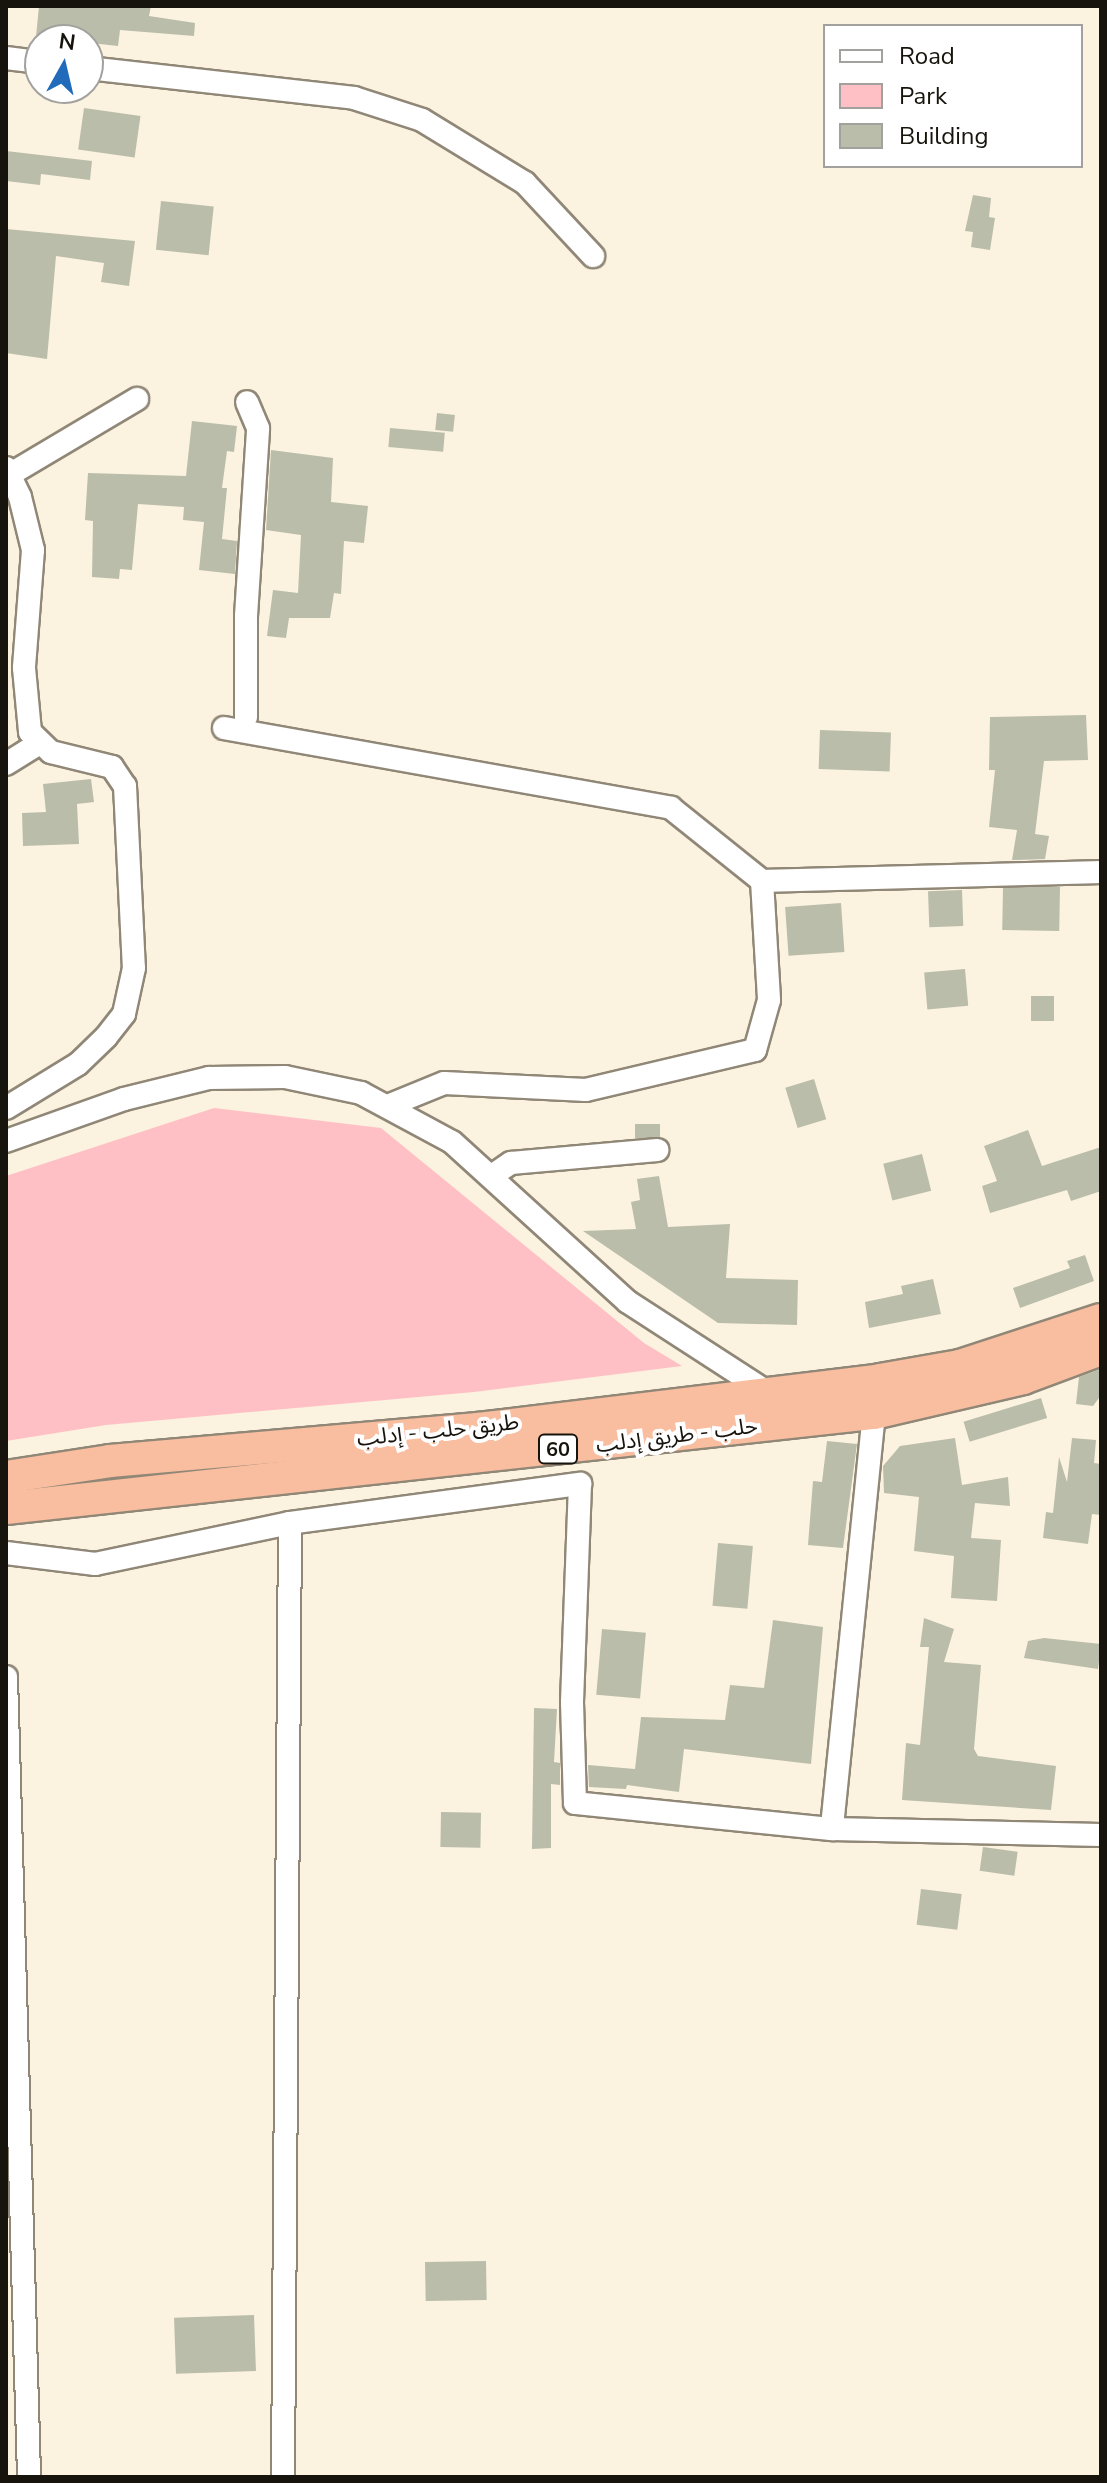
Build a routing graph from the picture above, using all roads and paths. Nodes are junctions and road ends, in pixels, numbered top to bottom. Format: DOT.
graph roads {
  1 [pos="104,70"];
  2 [pos="593,256"];
  3 [pos="137,399"];
  4 [pos="247,402"];
  5 [pos="8,472"];
  6 [pos="15,667"];
  7 [pos="246,717"];
  8 [pos="224,728"];
  9 [pos="38,744"];
  10 [pos="6,764"];
  11 [pos="1101,872"];
  12 [pos="762,881"];
  13 [pos="390,1105"];
  14 [pos="6,1108"];
  15 [pos="6,1141"];
  16 [pos="657,1150"];
  17 [pos="493,1175"];
  18 [pos="1101,1320"];
  19 [pos="1101,1349"];
  20 [pos="767,1392"];
  21 [pos="874,1413"];
  22 [pos="6,1477"];
  23 [pos="6,1508"];
  24 [pos="290,1523"];
  25 [pos="6,1553"];
  26 [pos="6,1677"];
  27 [pos="832,1829"];
  28 [pos="1101,1835"];
  29 [pos="29,2477"];
  30 [pos="283,2477"];
  1 -- 2 [label="street"];
  3 -- 5 [label="street"];
  4 -- 7 [label="street"];
  5 -- 6 [label="street"];
  6 -- 9 [label="street"];
  8 -- 12 [label="street"];
  9 -- 10 [label="street"];
  9 -- 14 [label="street"];
  11 -- 12 [label="street"];
  12 -- 13 [label="street"];
  13 -- 15 [label="street"];
  13 -- 17 [label="street"];
  16 -- 17 [label="street"];
  17 -- 20 [label="street"];
  18 -- 20 [label="highway, طريق حلب - إدلب / 60"];
  19 -- 21 [label="highway, حلب - طريق إدلب / 60"];
  20 -- 22 [label="highway, طريق حلب - إدلب / 60"];
  21 -- 23 [label="highway, حلب - طريق إدلب / 60"];
  21 -- 27 [label="street"];
  24 -- 25 [label="street"];
  24 -- 27 [label="street"];
  24 -- 30 [label="street"];
  26 -- 29 [label="street"];
  27 -- 28 [label="street"];
}
